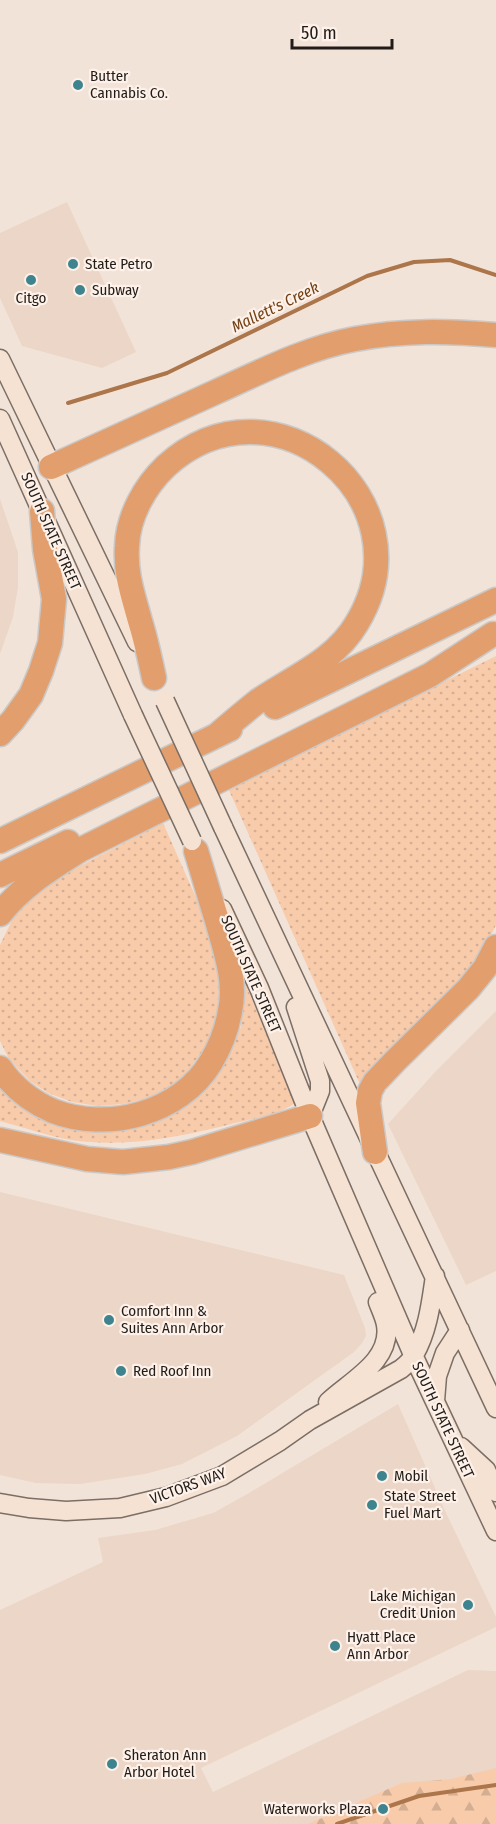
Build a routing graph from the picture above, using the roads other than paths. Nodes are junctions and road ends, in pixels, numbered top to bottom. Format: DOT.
graph roads {
  1 [pos="496,335"];
  2 [pos="0,359"];
  3 [pos="0,419"];
  4 [pos="51,467"];
  5 [pos="42,511"];
  6 [pos="496,600"];
  7 [pos="495,634"];
  8 [pos="154,678"];
  9 [pos="0,734"];
  10 [pos="216,736"];
  11 [pos="0,840"];
  12 [pos="194,846"];
  13 [pos="0,875"];
  14 [pos="0,914"];
  15 [pos="278,947"];
  16 [pos="496,947"];
  17 [pos="0,1068"];
  18 [pos="310,1116"];
  19 [pos="0,1140"];
  20 [pos="375,1152"];
  21 [pos="375,1265"];
  22 [pos="435,1276"];
  23 [pos="460,1330"];
  24 [pos="414,1357"];
  25 [pos="388,1378"];
  26 [pos="424,1380"];
  27 [pos="435,1402"];
  28 [pos="496,1408"];
  29 [pos="310,1420"];
  30 [pos="453,1440"];
  31 [pos="496,1492"];
  32 [pos="0,1503"];
  33 [pos="496,1531"];
  1 -- 4 [label="highway"];
  2 -- 4 [label="main road, SOUTH STATE STREET"];
  3 -- 5 [label="main road, SOUTH STATE STREET"];
  4 -- 5 [label="main road"];
  4 -- 8 [label="main road, SOUTH STATE STREET"];
  5 -- 9 [label="highway"];
  5 -- 12 [label="main road, SOUTH STATE STREET, bridge"];
  6 -- 10 [label="highway"];
  7 -- 13 [label="highway"];
  7 -- 14 [label="highway"];
  8 -- 10 [label="highway"];
  8 -- 15 [label="main road, SOUTH STATE STREET, bridge"];
  10 -- 11 [label="highway"];
  12 -- 17 [label="highway"];
  12 -- 18 [label="main road, SOUTH STATE STREET"];
  15 -- 18 [label="main road"];
  15 -- 20 [label="main road, SOUTH STATE STREET"];
  16 -- 20 [label="highway"];
  18 -- 19 [label="highway"];
  18 -- 21 [label="main road, SOUTH STATE STREET"];
  20 -- 22 [label="main road, SOUTH STATE STREET"];
  21 -- 24 [label="main road, SOUTH STATE STREET"];
  21 -- 29 [label="main road"];
  22 -- 23 [label="main road, SOUTH STATE STREET"];
  22 -- 24 [label="main road"];
  23 -- 27 [label="main road"];
  23 -- 28 [label="main road, SOUTH STATE STREET"];
  24 -- 25 [label="main road, VICTORS WAY"];
  24 -- 26 [label="main road, SOUTH STATE STREET"];
  25 -- 26 [label="main road"];
  25 -- 29 [label="main road, VICTORS WAY"];
  26 -- 27 [label="main road, SOUTH STATE STREET"];
  27 -- 30 [label="main road, SOUTH STATE STREET"];
  29 -- 32 [label="main road, VICTORS WAY"];
  30 -- 31 [label="main road"];
  30 -- 33 [label="main road, SOUTH STATE STREET"];
}
